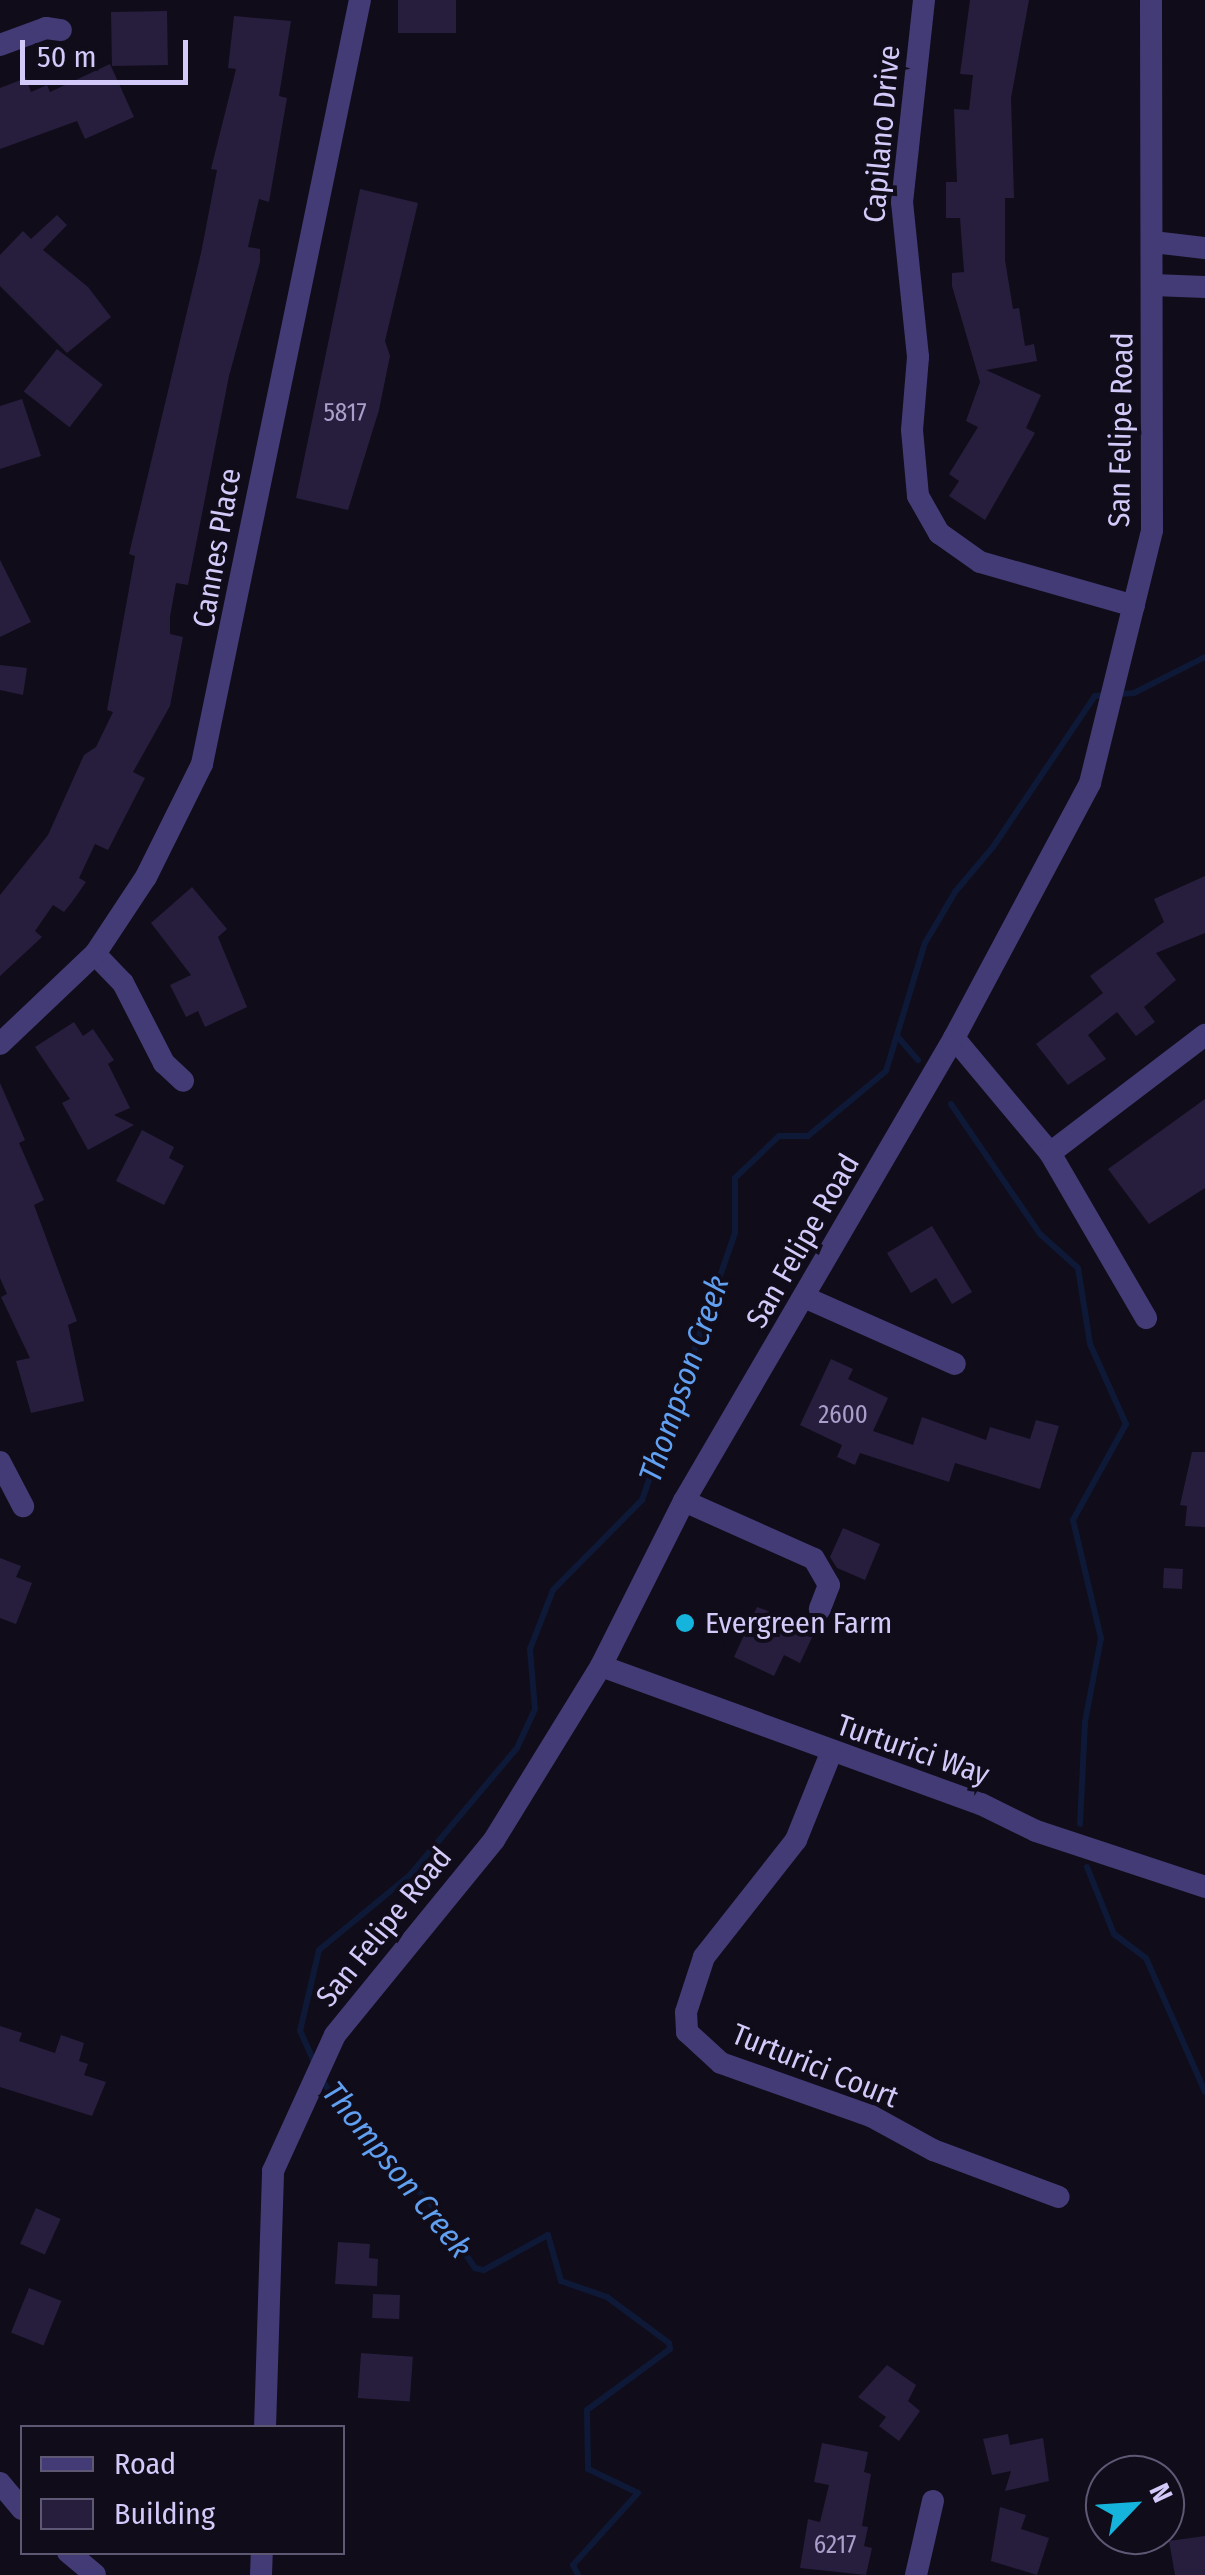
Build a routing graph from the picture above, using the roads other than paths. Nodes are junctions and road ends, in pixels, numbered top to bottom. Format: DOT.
graph roads {
  1 [pos="360,0"];
  2 [pos="924,0"];
  3 [pos="1151,0"];
  4 [pos="61,30"];
  5 [pos="0,45"];
  6 [pos="1153,242"];
  7 [pos="1205,248"];
  8 [pos="1153,285"];
  9 [pos="1205,287"];
  10 [pos="1134,606"];
  11 [pos="95,954"];
  12 [pos="1205,1036"];
  13 [pos="954,1038"];
  14 [pos="0,1044"];
  15 [pos="183,1081"];
  16 [pos="1050,1153"];
  17 [pos="804,1297"];
  18 [pos="1146,1318"];
  19 [pos="955,1364"];
  20 [pos="0,1462"];
  21 [pos="684,1501"];
  22 [pos="23,1506"];
  23 [pos="820,1609"];
  24 [pos="601,1666"];
  25 [pos="831,1753"];
  26 [pos="1205,1887"];
  27 [pos="1059,2197"];
  28 [pos="265,2425"];
  29 [pos="0,2482"];
  30 [pos="933,2501"];
  31 [pos="20,2506"];
  32 [pos="72,2555"];
  33 [pos="95,2575"];
  34 [pos="916,2575"];
  1 -- 11 [label="street, Cannes Place"];
  2 -- 10 [label="street, Capilano Drive"];
  3 -- 6 [label="street, San Felipe Road"];
  4 -- 5 [label="street"];
  6 -- 7 [label="street"];
  6 -- 8 [label="street, San Felipe Road"];
  8 -- 9 [label="street"];
  8 -- 10 [label="street, San Felipe Road"];
  10 -- 13 [label="street, San Felipe Road"];
  11 -- 14 [label="street, Cannes Place"];
  11 -- 15 [label="street"];
  12 -- 16 [label="street"];
  13 -- 16 [label="street"];
  13 -- 17 [label="street, San Felipe Road"];
  16 -- 18 [label="street"];
  17 -- 19 [label="street"];
  17 -- 21 [label="street, San Felipe Road"];
  20 -- 22 [label="street"];
  21 -- 23 [label="street"];
  21 -- 24 [label="street, San Felipe Road"];
  24 -- 25 [label="street, Turturici Way"];
  24 -- 28 [label="street, San Felipe Road"];
  25 -- 26 [label="street, Turturici Way"];
  25 -- 27 [label="street, Turturici Court"];
  29 -- 31 [label="street"];
  30 -- 34 [label="street"];
  32 -- 33 [label="street"];
}
